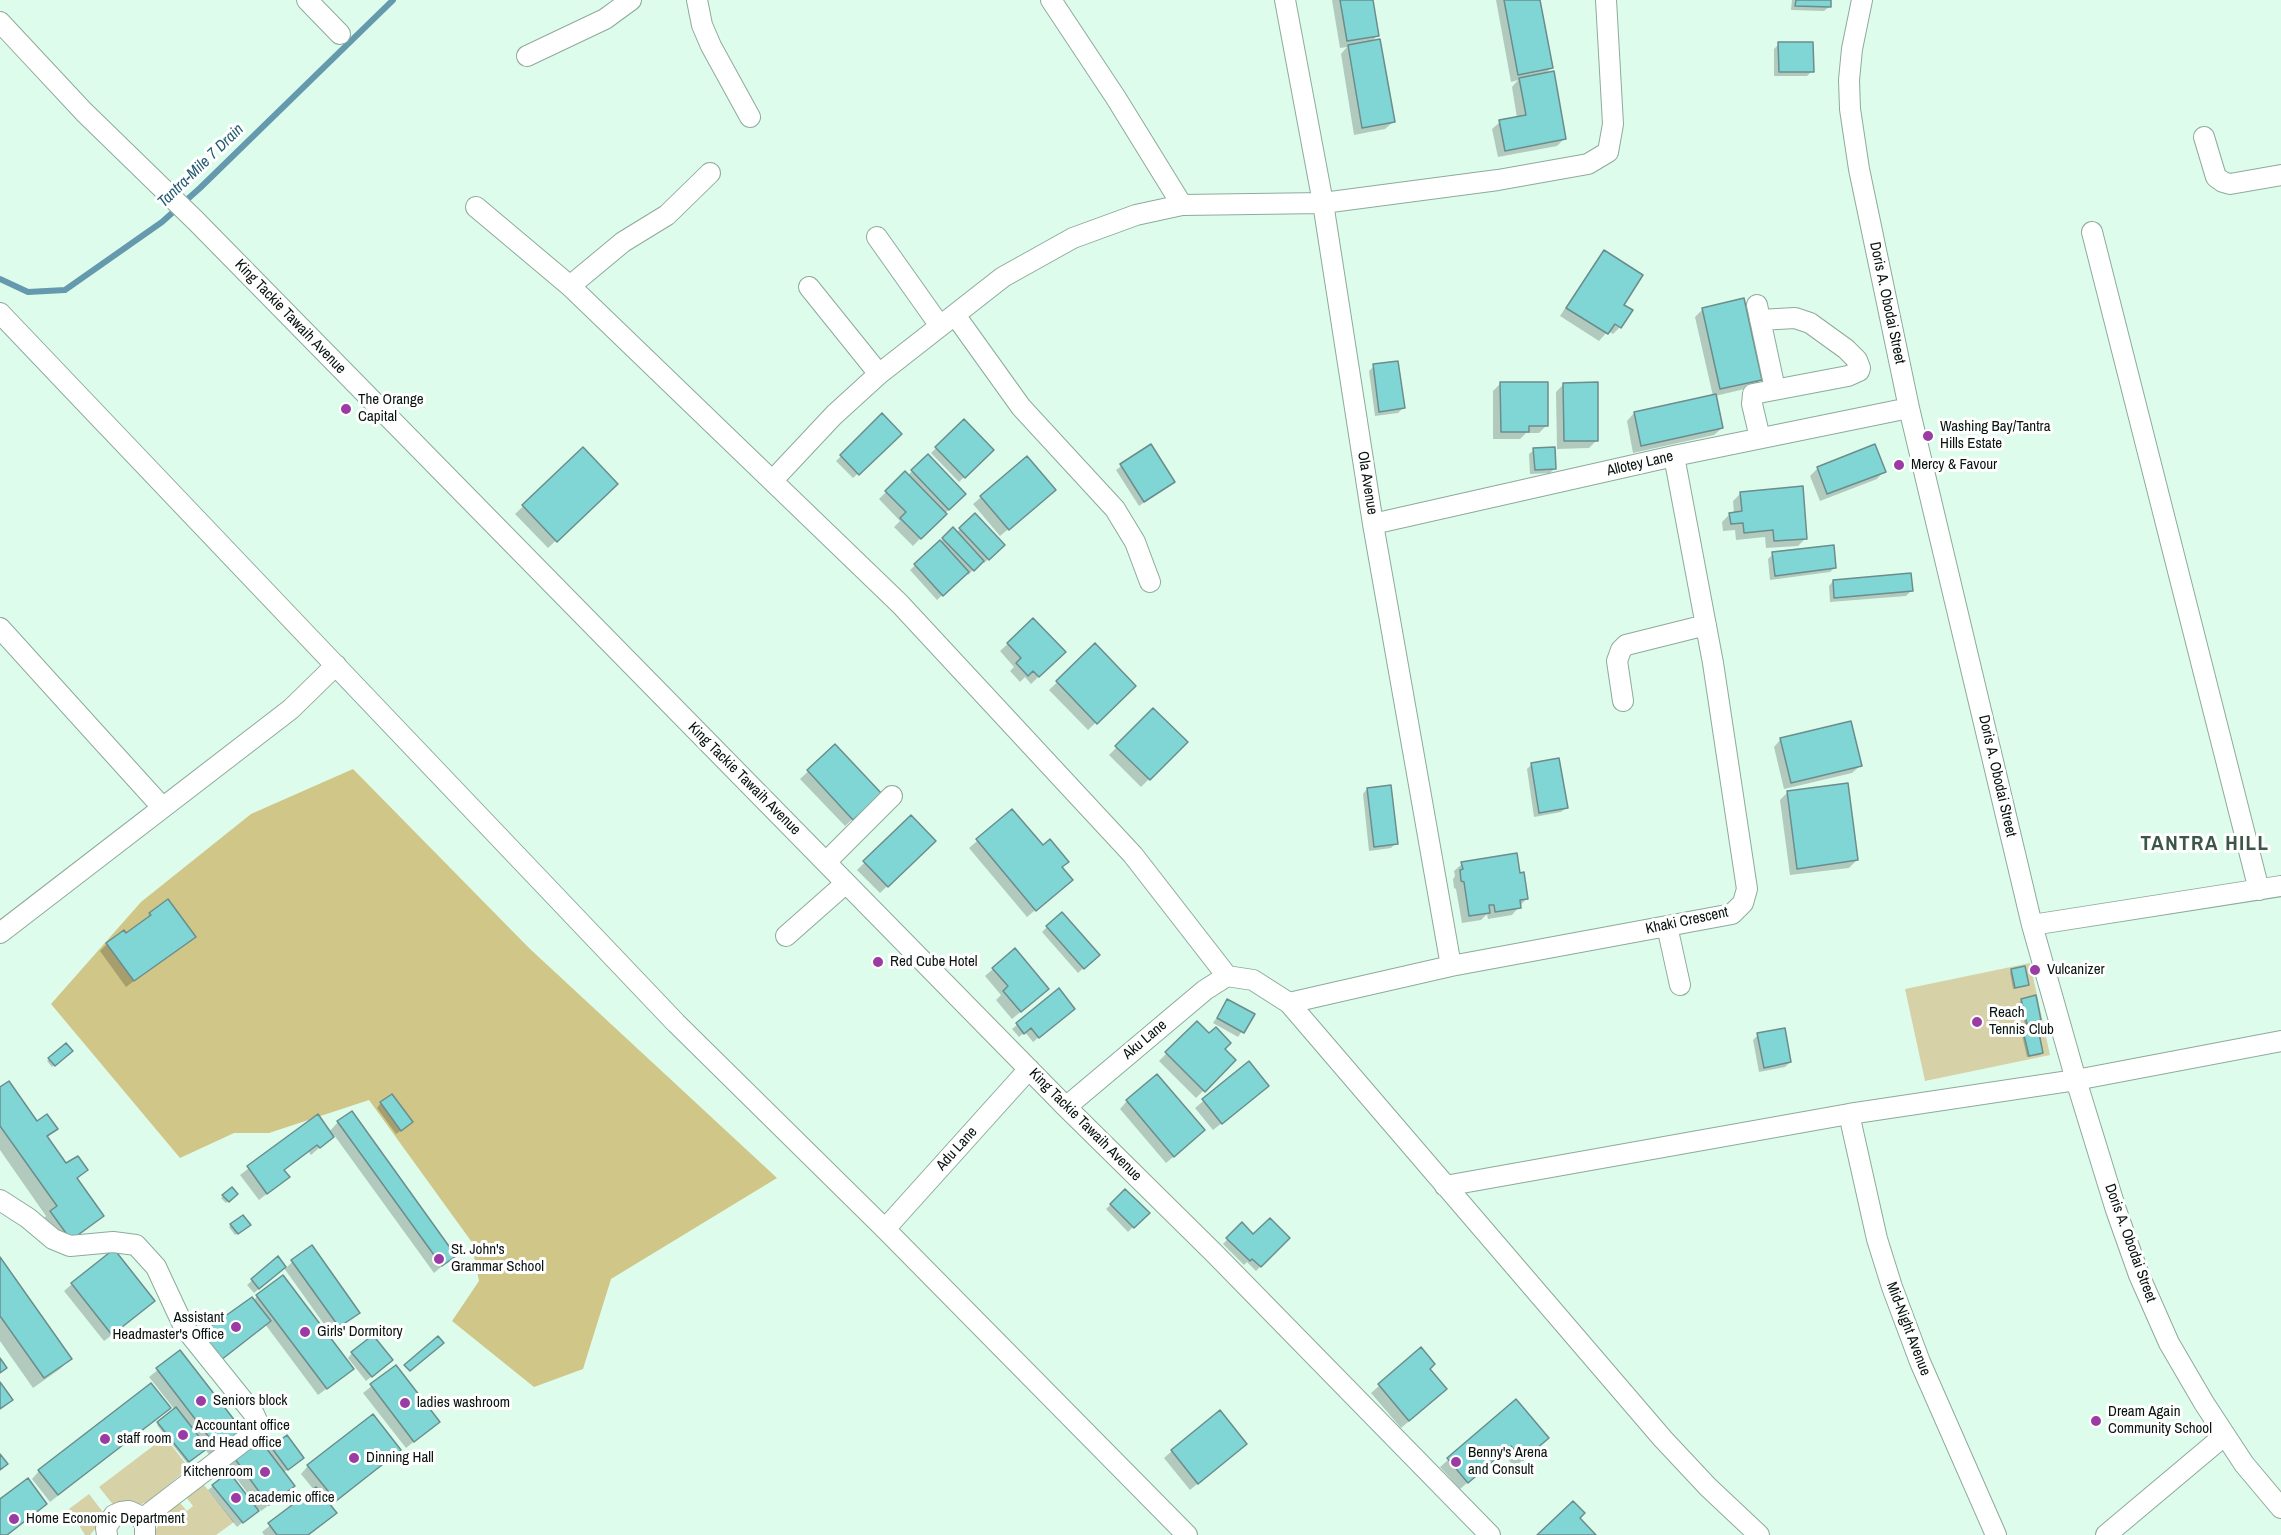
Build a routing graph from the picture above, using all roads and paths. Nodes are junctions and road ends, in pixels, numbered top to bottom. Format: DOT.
graph roads {
  1 [pos="308,0"];
  2 [pos="631,0"];
  3 [pos="697,0"];
  4 [pos="1051,0"];
  5 [pos="1285,0"];
  6 [pos="1606,0"];
  7 [pos="1862,0"];
  8 [pos="0,22"];
  9 [pos="340,34"];
  10 [pos="527,56"];
  11 [pos="750,117"];
  12 [pos="2204,137"];
  13 [pos="710,173"];
  14 [pos="2281,175"];
  15 [pos="1323,203"];
  16 [pos="1182,205"];
  17 [pos="476,207"];
  18 [pos="2092,232"];
  19 [pos="877,237"];
  20 [pos="570,286"];
  21 [pos="809,287"];
  22 [pos="0,313"];
  23 [pos="948,320"];
  24 [pos="879,374"];
  25 [pos="1775,389"];
  26 [pos="1909,408"];
  27 [pos="1760,438"];
  28 [pos="1674,456"];
  29 [pos="773,480"];
  30 [pos="1373,524"];
  31 [pos="1150,582"];
  32 [pos="1706,625"];
  33 [pos="0,628"];
  34 [pos="336,665"];
  35 [pos="1623,701"];
  36 [pos="892,796"];
  37 [pos="162,807"];
  38 [pos="826,862"];
  39 [pos="846,883"];
  40 [pos="2281,886"];
  41 [pos="2259,890"];
  42 [pos="1667,926"];
  43 [pos="2032,926"];
  44 [pos="2,929"];
  45 [pos="786,936"];
  46 [pos="1451,966"];
  47 [pos="1227,976"];
  48 [pos="1680,986"];
  49 [pos="1289,1003"];
  50 [pos="2281,1041"];
  51 [pos="1029,1069"];
  52 [pos="2076,1080"];
  53 [pos="1066,1107"];
  54 [pos="1849,1114"];
  55 [pos="1445,1186"];
  56 [pos="0,1200"];
  57 [pos="885,1229"];
  58 [pos="2225,1435"];
  59 [pos="2281,1508"];
  60 [pos="144,1527"];
  61 [pos="107,1535"];
  62 [pos="1187,1535"];
  63 [pos="1490,1535"];
  64 [pos="1759,1535"];
  65 [pos="1996,1535"];
  66 [pos="2106,1535"];
  1 -- 9 [label="street"];
  2 -- 10 [label="street"];
  3 -- 11 [label="street"];
  4 -- 16 [label="street"];
  5 -- 15 [label="street, Ola Avenue"];
  6 -- 15 [label="street"];
  7 -- 26 [label="street, Doris A. Obodai Street"];
  8 -- 38 [label="street, King Tackie Tawaih Avenue"];
  12 -- 14 [label="street"];
  13 -- 20 [label="street"];
  15 -- 16 [label="street"];
  15 -- 30 [label="street, Ola Avenue"];
  16 -- 23 [label="street"];
  17 -- 20 [label="street"];
  18 -- 41 [label="street"];
  19 -- 23 [label="street"];
  20 -- 29 [label="street"];
  21 -- 24 [label="street"];
  22 -- 34 [label="street"];
  23 -- 24 [label="street"];
  23 -- 31 [label="street"];
  24 -- 29 [label="street"];
  25 -- 25 [label="street"];
  25 -- 27 [label="street"];
  26 -- 27 [label="street, Allotey Lane"];
  26 -- 43 [label="street, Doris A. Obodai Street"];
  27 -- 28 [label="street, Allotey Lane"];
  28 -- 30 [label="street, Allotey Lane"];
  28 -- 32 [label="street, Khaki Crescent"];
  29 -- 47 [label="street"];
  30 -- 46 [label="street, Ola Avenue"];
  32 -- 35 [label="street"];
  32 -- 42 [label="street, Khaki Crescent"];
  33 -- 37 [label="street"];
  34 -- 37 [label="street"];
  34 -- 57 [label="street"];
  36 -- 38 [label="street"];
  37 -- 44 [label="street"];
  38 -- 39 [label="street, King Tackie Tawaih Avenue"];
  39 -- 45 [label="street"];
  39 -- 51 [label="street, King Tackie Tawaih Avenue"];
  40 -- 41 [label="street"];
  41 -- 43 [label="street"];
  42 -- 46 [label="street, Khaki Crescent"];
  42 -- 48 [label="street"];
  43 -- 52 [label="street, Doris A. Obodai Street"];
  46 -- 49 [label="street, Khaki Crescent"];
  47 -- 49 [label="street"];
  47 -- 53 [label="street, Aku Lane"];
  49 -- 55 [label="street"];
  50 -- 52 [label="street"];
  51 -- 53 [label="street, King Tackie Tawaih Avenue"];
  51 -- 57 [label="street, Adu Lane"];
  52 -- 54 [label="street"];
  52 -- 58 [label="street, Doris A. Obodai Street"];
  53 -- 63 [label="street, King Tackie Tawaih Avenue"];
  54 -- 55 [label="street"];
  54 -- 65 [label="street, Mid-Night Avenue"];
  55 -- 64 [label="street"];
  56 -- 60 [label="street"];
  57 -- 62 [label="street"];
  58 -- 59 [label="street, Doris A. Obodai Street"];
  58 -- 66 [label="street"];
  60 -- 61 [label="street"];
}
